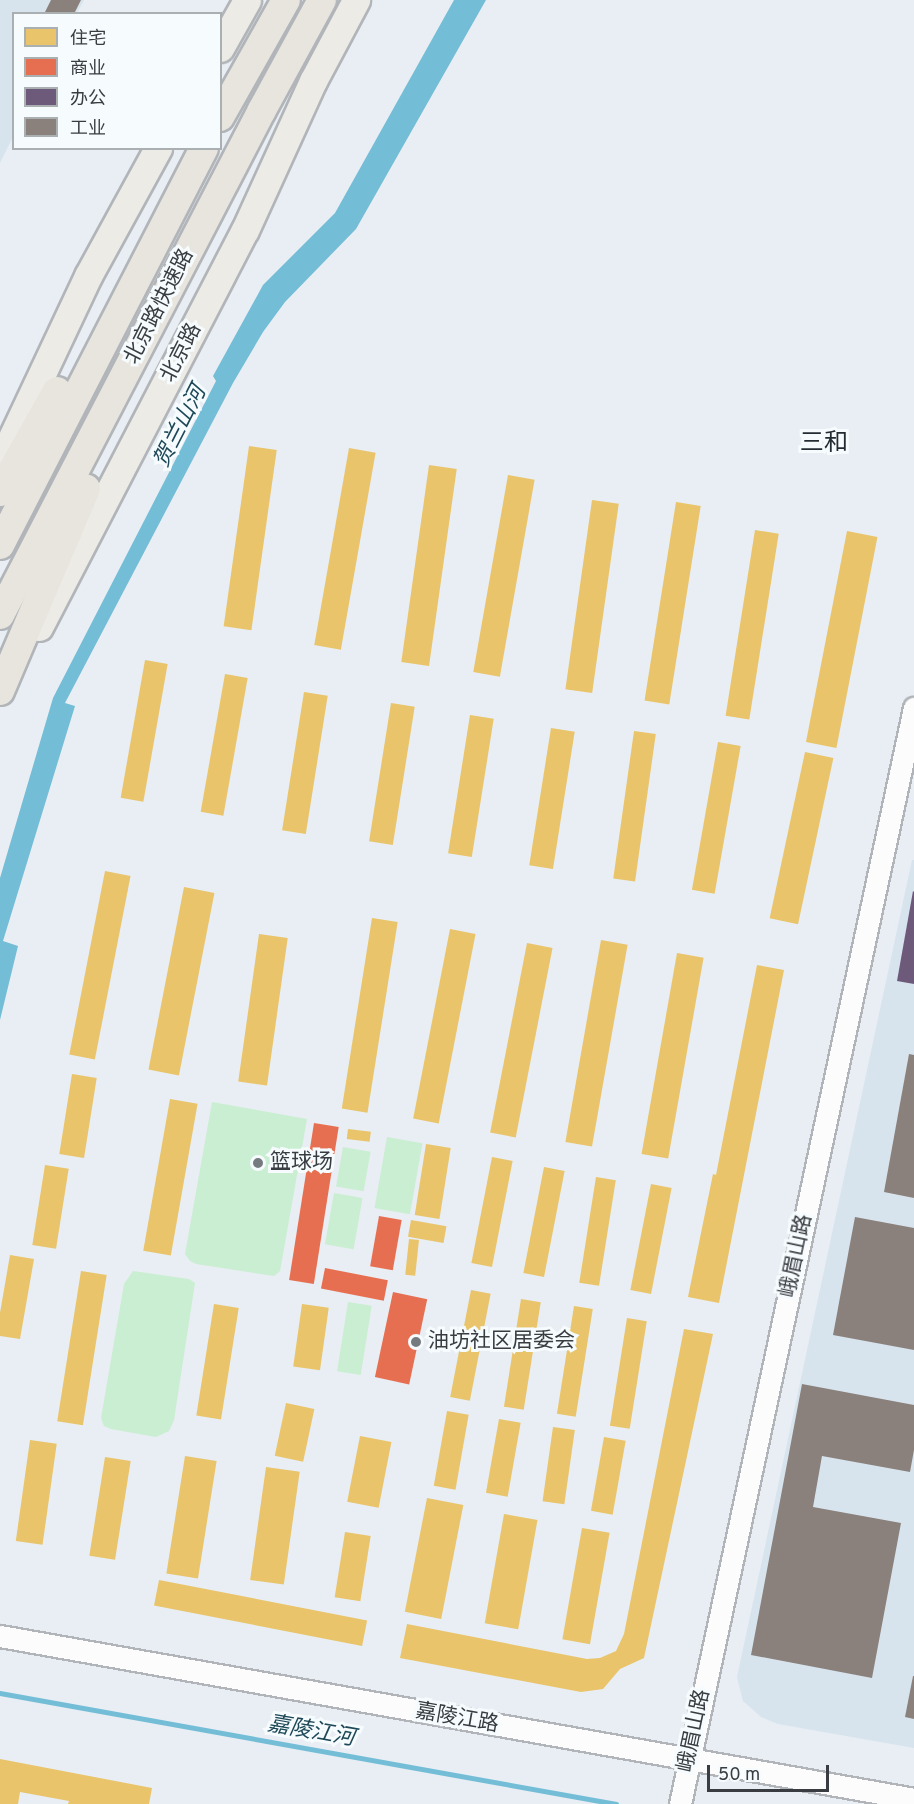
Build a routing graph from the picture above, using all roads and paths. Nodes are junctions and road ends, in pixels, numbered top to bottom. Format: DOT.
graph roads {
  1 [pos="247,0"];
  2 [pos="322,0"];
  3 [pos="356,0"];
  4 [pos="281,10"];
  5 [pos="222,44"];
  6 [pos="222,95"];
  7 [pos="262,110"];
  8 [pos="222,113"];
  9 [pos="157,150"];
  10 [pos="185,150"];
  11 [pos="203,150"];
  12 [pos="0,463"];
  13 [pos="0,492"];
  14 [pos="0,545"];
  15 [pos="0,615"];
  16 [pos="0,691"];
  17 [pos="0,703"];
  18 [pos="914,708"];
  19 [pos="0,1636"];
  20 [pos="689,1761"];
  21 [pos="914,1799"];
  22 [pos="680,1804"];
  1 -- 5 [label="main road"];
  2 -- 7 [label="highway, 北京路快速路"];
  3 -- 17 [label="main road, 北京路"];
  4 -- 6 [label="highway"];
  4 -- 8 [label="highway"];
  7 -- 15 [label="highway, 北京路快速路"];
  7 -- 16 [label="highway"];
  9 -- 12 [label="main road"];
  10 -- 13 [label="highway"];
  11 -- 14 [label="highway, 北京路快速路"];
  18 -- 20 [label="street, 峨眉山路"];
  19 -- 20 [label="street, 嘉陵江路"];
  20 -- 21 [label="street, 嘉陵江路"];
  20 -- 22 [label="street, 峨眉山路"];
}
